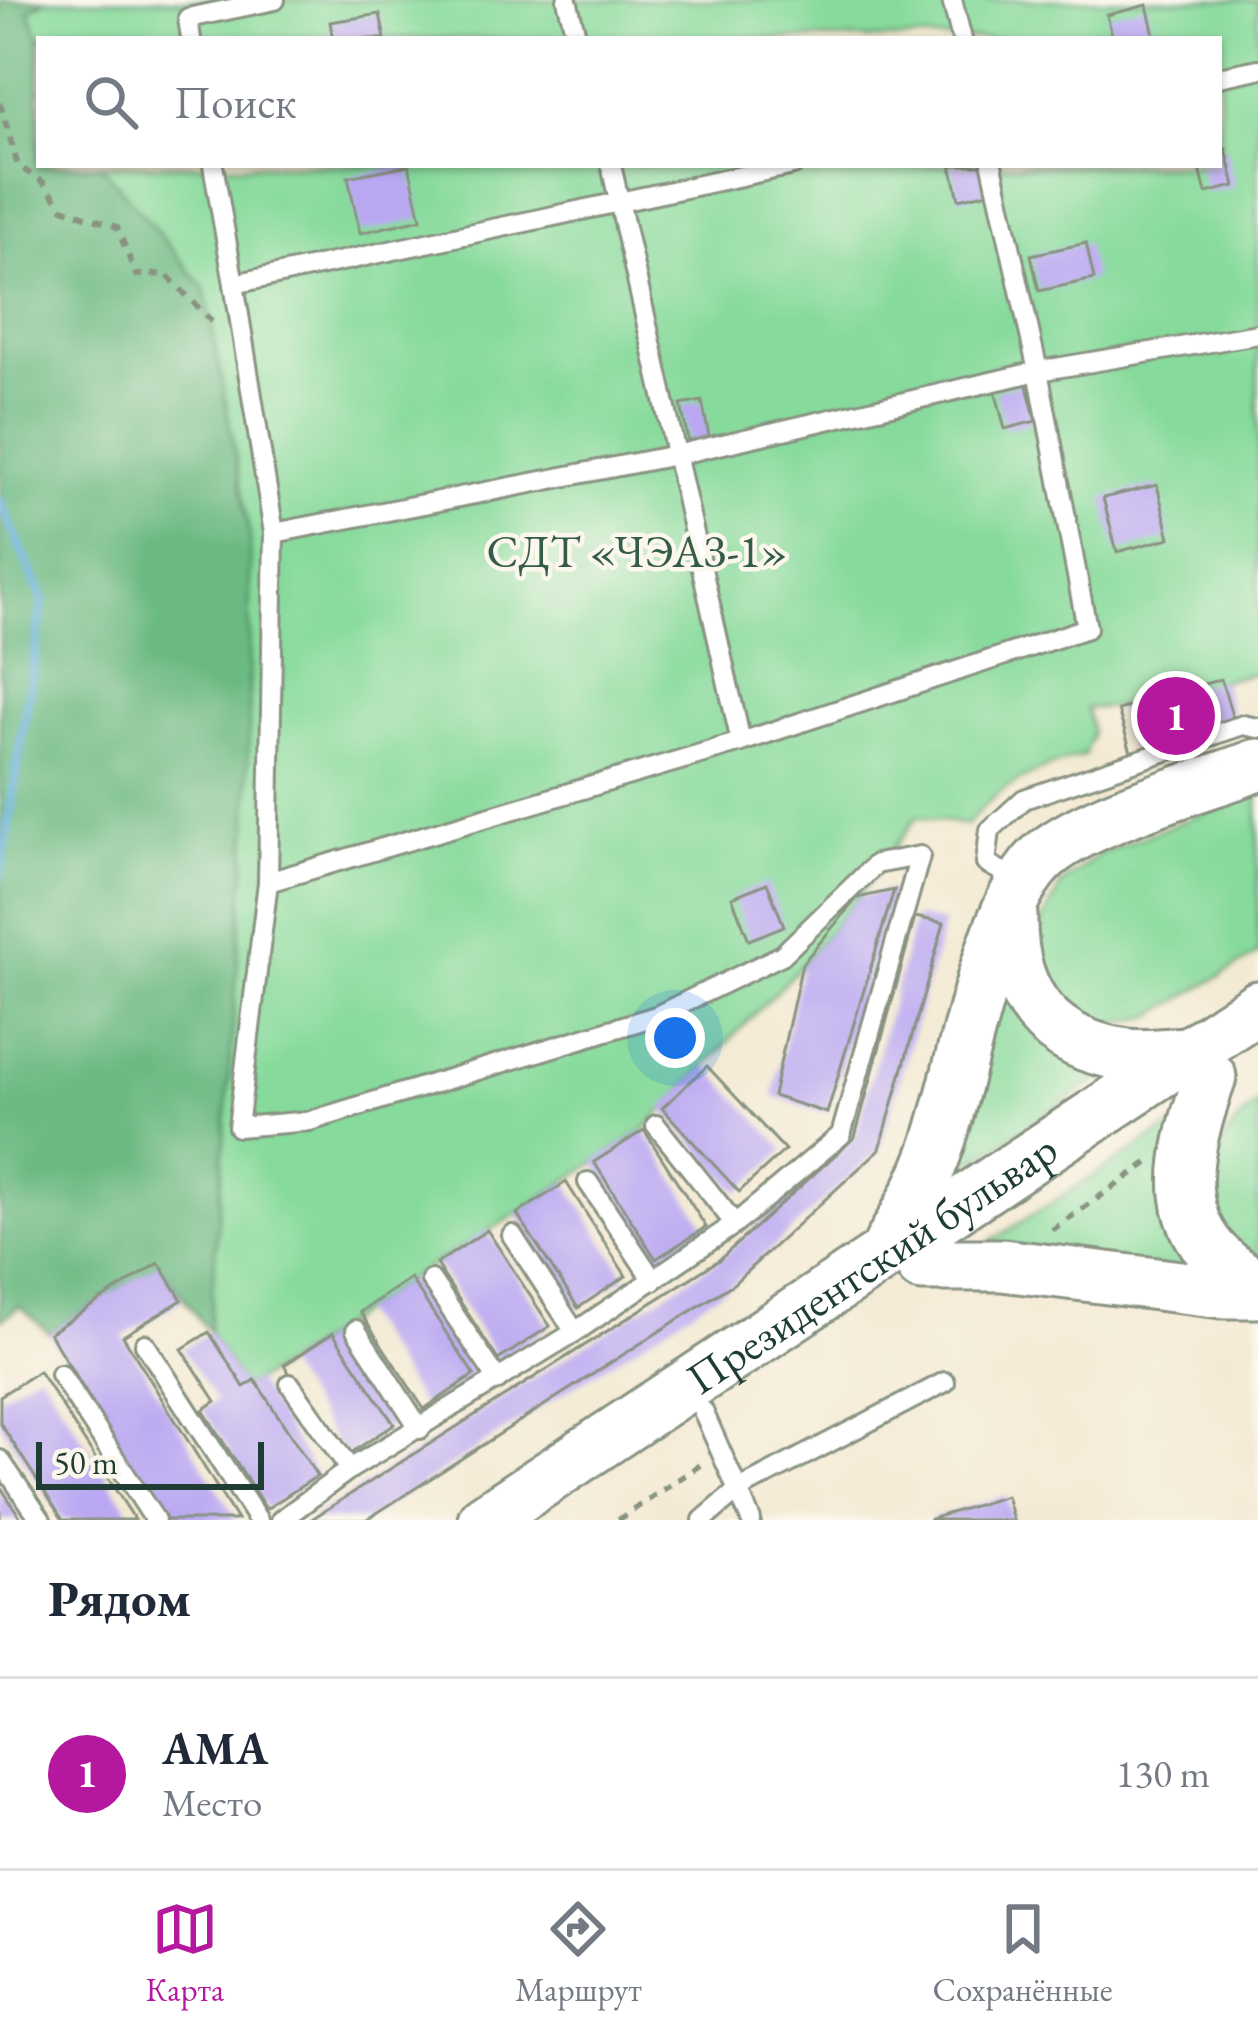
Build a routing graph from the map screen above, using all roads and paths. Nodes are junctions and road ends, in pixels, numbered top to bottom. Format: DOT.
graph roads {
  1 [pos="275,0"];
  2 [pos="567,0"];
  3 [pos="952,0"];
  4 [pos="191,36"];
  5 [pos="576,36"];
  6 [pos="961,36"];
  7 [pos="1258,69"];
  8 [pos="1222,76"];
  9 [pos="0,103"];
  10 [pos="215,168"];
  11 [pos="612,168"];
  12 [pos="779,168"];
  13 [pos="993,168"];
  14 [pos="621,202"];
  15 [pos="234,284"];
  16 [pos="1258,334"];
  17 [pos="246,358"];
  18 [pos="1038,370"];
  19 [pos="676,455"];
  20 [pos="274,532"];
  21 [pos="1258,728"];
  22 [pos="741,742"];
  23 [pos="1258,765"];
  24 [pos="268,882"];
  25 [pos="1016,892"];
  26 [pos="1258,1007"];
  27 [pos="1258,1046"];
  28 [pos="1198,1065"];
  29 [pos="656,1125"];
  30 [pos="1191,1132"];
  31 [pos="588,1183"];
  32 [pos="735,1225"];
  33 [pos="512,1234"];
  34 [pos="904,1257"];
  35 [pos="1003,1265"];
  36 [pos="431,1280"];
  37 [pos="653,1280"];
  38 [pos="1258,1289"];
  39 [pos="356,1330"];
  40 [pos="575,1332"];
  41 [pos="145,1344"];
  42 [pos="60,1374"];
  43 [pos="498,1380"];
  44 [pos="945,1382"];
  45 [pos="290,1384"];
  46 [pos="703,1411"];
  47 [pos="420,1430"];
  48 [pos="0,1460"];
  49 [pos="703,1463"];
  50 [pos="350,1469"];
  51 [pos="738,1490"];
  52 [pos="41,1520"];
  53 [pos="155,1520"];
  54 [pos="258,1520"];
  55 [pos="281,1520"];
  56 [pos="484,1520"];
  57 [pos="538,1520"];
  58 [pos="618,1520"];
  59 [pos="703,1520"];
  60 [pos="751,1520"];
  1 -- 4 [label="lane"];
  2 -- 5 [label="lane"];
  3 -- 6 [label="lane"];
  7 -- 8 [label="lane"];
  9 -- 17 [label="path"];
  10 -- 15 [label="lane"];
  11 -- 14 [label="lane"];
  12 -- 14 [label="lane"];
  13 -- 18 [label="lane"];
  14 -- 15 [label="lane"];
  14 -- 19 [label="lane"];
  15 -- 17 [label="lane"];
  16 -- 18 [label="lane"];
  17 -- 20 [label="lane"];
  18 -- 19 [label="lane"];
  18 -- 22 [label="lane"];
  19 -- 20 [label="lane"];
  19 -- 22 [label="lane"];
  20 -- 24 [label="lane"];
  21 -- 25 [label="lane"];
  22 -- 24 [label="lane"];
  23 -- 25 [label="main road"];
  24 -- 32 [label="lane"];
  25 -- 28 [label="main road"];
  25 -- 34 [label="main road"];
  26 -- 28 [label="main road, Президентский бульвар"];
  27 -- 28 [label="main road, Президентский бульвар"];
  28 -- 30 [label="main road"];
  28 -- 34 [label="main road, Президентский бульвар"];
  29 -- 32 [label="lane"];
  30 -- 35 [label="path"];
  30 -- 38 [label="main road"];
  31 -- 37 [label="lane"];
  32 -- 37 [label="lane"];
  33 -- 40 [label="lane"];
  34 -- 35 [label="main road"];
  34 -- 46 [label="main road, Президентский бульвар"];
  34 -- 56 [label="main road, Президентский бульвар"];
  35 -- 38 [label="main road"];
  36 -- 43 [label="lane"];
  37 -- 40 [label="lane"];
  39 -- 47 [label="lane"];
  40 -- 43 [label="lane"];
  41 -- 54 [label="lane"];
  42 -- 53 [label="lane"];
  43 -- 47 [label="lane"];
  44 -- 51 [label="lane"];
  45 -- 50 [label="lane"];
  46 -- 51 [label="lane"];
  46 -- 57 [label="main road, Президентский бульвар"];
  47 -- 50 [label="lane"];
  48 -- 52 [label="lane"];
  49 -- 58 [label="path"];
  50 -- 55 [label="lane"];
  51 -- 59 [label="lane"];
  51 -- 60 [label="lane"];
}
